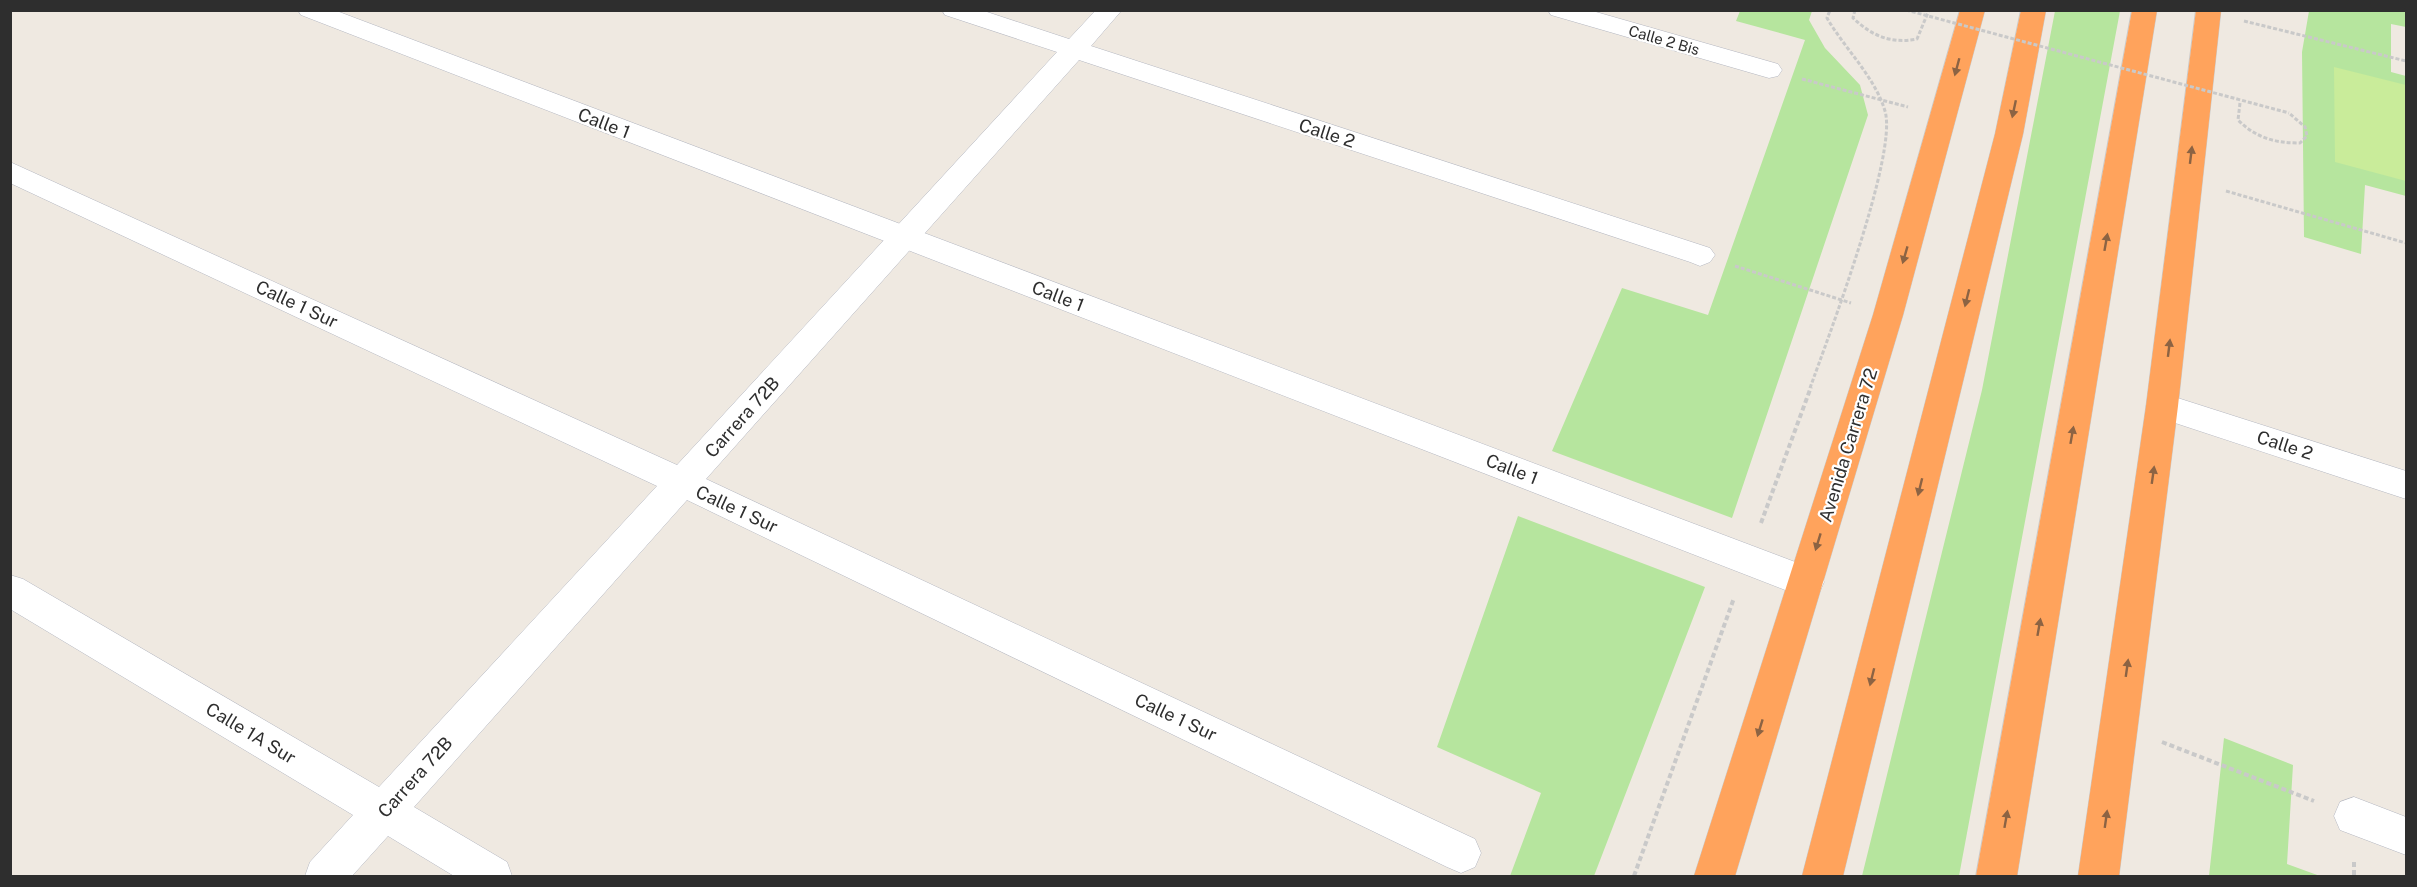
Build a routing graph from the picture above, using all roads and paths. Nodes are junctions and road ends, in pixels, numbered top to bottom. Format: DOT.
graph roads {
  1 [pos="309,10"];
  2 [pos="954,10"];
  3 [pos="1110,10"];
  4 [pos="1560,10"];
  5 [pos="1830,10"];
  6 [pos="1855,10"];
  7 [pos="1906,10"];
  8 [pos="1929,10"];
  9 [pos="1972,10"];
  10 [pos="2034,10"];
  11 [pos="2145,10"];
  12 [pos="2209,11"];
  13 [pos="1074,50"];
  14 [pos="2406,61"];
  15 [pos="1769,70"];
  16 [pos="1882,101"];
  17 [pos="2289,113"];
  18 [pos="1944,117"];
  19 [pos="2238,120"];
  20 [pos="10,171"];
  21 [pos="2188,179"];
  22 [pos="902,237"];
  23 [pos="2406,243"];
  24 [pos="1700,255"];
  25 [pos="1841,300"];
  26 [pos="1888,315"];
  27 [pos="2163,406"];
  28 [pos="683,483"];
  29 [pos="2406,485"];
  30 [pos="1747,559"];
  31 [pos="1806,582"];
  32 [pos="10,590"];
  33 [pos="2119,726"];
  34 [pos="383,812"];
  35 [pos="2354,816"];
  36 [pos="2406,836"];
  37 [pos="1461,853"];
  38 [pos="325,876"];
  39 [pos="492,876"];
  40 [pos="1634,876"];
  41 [pos="1714,876"];
  42 [pos="1822,876"];
  43 [pos="1996,876"];
  44 [pos="2098,876"];
  1 -- 22 [label="street, Calle 1"];
  2 -- 13 [label="street, Calle 2"];
  3 -- 13 [label="street, Carrera 72B"];
  4 -- 15 [label="street, Calle 2 Bis"];
  5 -- 16 [label="path"];
  6 -- 8 [label="path"];
  7 -- 17 [label="path, bridge"];
  9 -- 18 [label="highway, Avenida Carrera 72, one-way"];
  10 -- 42 [label="highway, one-way"];
  43 -- 11 [label="highway, one-way"];
  12 -- 14 [label="path"];
  21 -- 12 [label="highway, one-way"];
  13 -- 22 [label="street, Carrera 72B"];
  13 -- 24 [label="street, Calle 2"];
  15 -- 16 [label="path"];
  16 -- 18 [label="path"];
  16 -- 25 [label="path"];
  17 -- 19 [label="path"];
  18 -- 26 [label="highway, Avenida Carrera 72, one-way"];
  20 -- 28 [label="street, Calle 1 Sur"];
  21 -- 23 [label="path"];
  27 -- 21 [label="highway, one-way"];
  22 -- 28 [label="street, Carrera 72B"];
  22 -- 30 [label="street, Calle 1"];
  24 -- 25 [label="path"];
  25 -- 26 [label="path"];
  25 -- 30 [label="path"];
  26 -- 31 [label="highway, Avenida Carrera 72, one-way"];
  27 -- 29 [label="street, Calle 2"];
  33 -- 27 [label="highway, one-way"];
  28 -- 34 [label="street, Carrera 72B"];
  28 -- 37 [label="street, Calle 1 Sur"];
  30 -- 31 [label="street, Calle 1"];
  30 -- 40 [label="path"];
  31 -- 41 [label="highway, Avenida Carrera 72, one-way"];
  32 -- 34 [label="street, Calle 1A Sur"];
  33 -- 35 [label="path"];
  44 -- 33 [label="highway, one-way"];
  34 -- 38 [label="street, Carrera 72B"];
  34 -- 39 [label="street, Calle 1A Sur"];
  35 -- 36 [label="street"];
}
